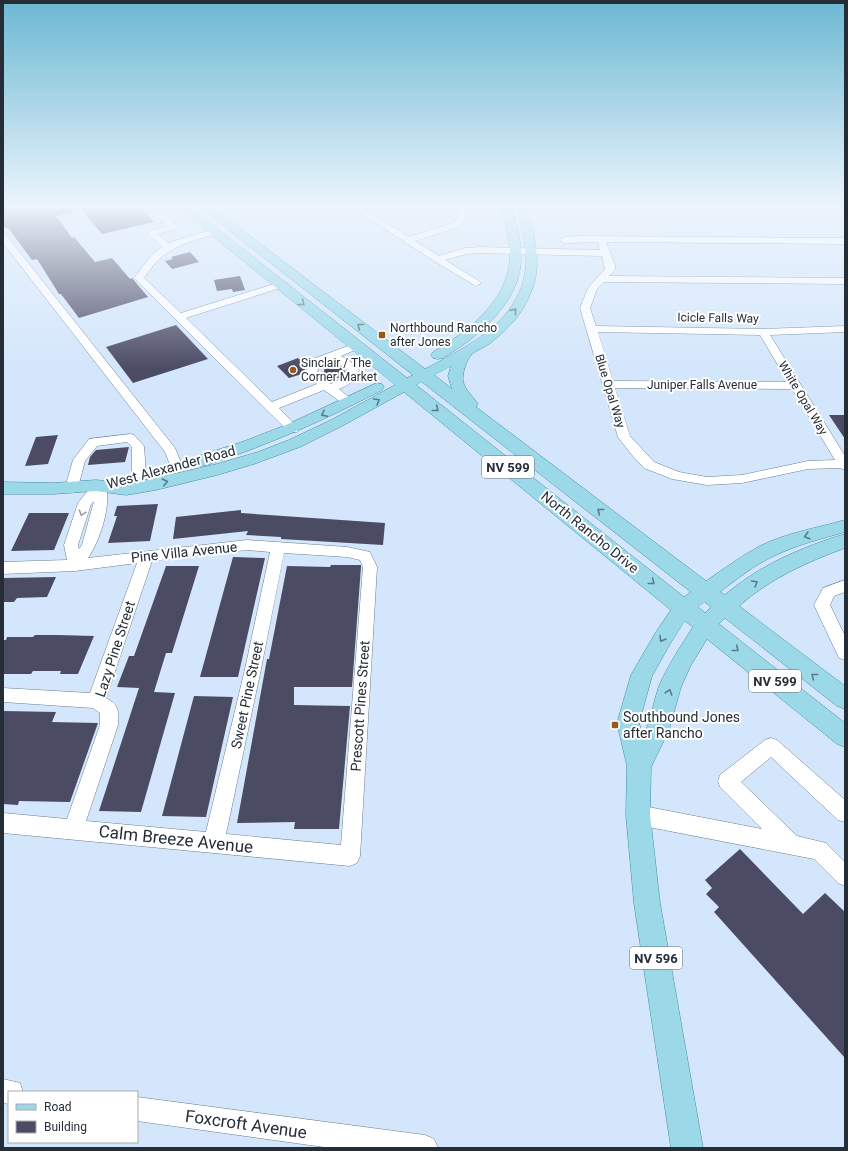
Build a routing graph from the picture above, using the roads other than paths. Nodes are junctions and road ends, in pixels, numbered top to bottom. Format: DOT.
graph roads {
  1 [pos="22,262"];
  2 [pos="151,262"];
  3 [pos="251,262"];
  4 [pos="276,262"];
  5 [pos="442,262"];
  6 [pos="515,262"];
  7 [pos="532,262"];
  8 [pos="608,262"];
  9 [pos="602,279"];
  10 [pos="845,281"];
  11 [pos="476,282"];
  12 [pos="280,285"];
  13 [pos="179,317"];
  14 [pos="591,329"];
  15 [pos="845,329"];
  16 [pos="763,332"];
  17 [pos="356,346"];
  18 [pos="464,355"];
  19 [pos="332,356"];
  20 [pos="418,371"];
  21 [pos="400,381"];
  22 [pos="608,384"];
  23 [pos="795,386"];
  24 [pos="328,387"];
  25 [pos="349,402"];
  26 [pos="271,407"];
  27 [pos="488,424"];
  28 [pos="294,429"];
  29 [pos="234,465"];
  30 [pos="845,465"];
  31 [pos="177,467"];
  32 [pos="140,474"];
  33 [pos="99,486"];
  34 [pos="3,488"];
  35 [pos="72,488"];
  36 [pos="845,526"];
  37 [pos="91,536"];
  38 [pos="73,537"];
  39 [pos="845,541"];
  40 [pos="278,546"];
  41 [pos="147,556"];
  42 [pos="366,556"];
  43 [pos="75,565"];
  44 [pos="3,568"];
  45 [pos="845,586"];
  46 [pos="704,592"];
  47 [pos="684,607"];
  48 [pos="724,607"];
  49 [pos="706,624"];
  50 [pos="845,654"];
  51 [pos="3,695"];
  52 [pos="845,700"];
  53 [pos="96,701"];
  54 [pos="845,737"];
  55 [pos="639,766"];
  56 [pos="845,814"];
  57 [pos="638,815"];
  58 [pos="3,822"];
  59 [pos="73,828"];
  60 [pos="214,843"];
  61 [pos="792,845"];
  62 [pos="350,856"];
  63 [pos="845,876"];
  64 [pos="138,1109"];
  65 [pos="426,1148"];
  66 [pos="687,1148"];
  1 -- 31 [label="street"];
  2 -- 13 [label="street"];
  3 -- 12 [label="main road, North Rancho Drive / NV 599"];
  20 -- 4 [label="main road, North Rancho Drive / NV 599, one-way"];
  5 -- 11 [label="street"];
  6 -- 20 [label="main road"];
  18 -- 7 [label="main road, one-way"];
  8 -- 9 [label="street, Blue Opal Way"];
  9 -- 10 [label="street"];
  9 -- 14 [label="street, Blue Opal Way"];
  12 -- 13 [label="street"];
  12 -- 17 [label="main road, North Rancho Drive / NV 599, one-way"];
  13 -- 26 [label="street"];
  14 -- 16 [label="street, Icicle Falls Way"];
  14 -- 22 [label="street, Blue Opal Way"];
  15 -- 16 [label="street, Icicle Falls Way"];
  16 -- 23 [label="street, White Opal Way"];
  17 -- 19 [label="street"];
  17 -- 21 [label="main road, North Rancho Drive / NV 599"];
  18 -- 20 [label="main road"];
  18 -- 27 [label="main road"];
  19 -- 24 [label="street"];
  19 -- 24 [label="street"];
  20 -- 21 [label="main road"];
  20 -- 27 [label="main road, North Rancho Drive / NV 599"];
  21 -- 25 [label="main road, West Alexander Road"];
  29 -- 21 [label="main road, West Alexander Road, one-way"];
  21 -- 47 [label="main road, North Rancho Drive / NV 599, one-way"];
  22 -- 23 [label="street, Juniper Falls Avenue"];
  22 -- 30 [label="street, Blue Opal Way"];
  23 -- 30 [label="street, White Opal Way"];
  24 -- 25 [label="street"];
  24 -- 26 [label="street"];
  25 -- 28 [label="main road, West Alexander Road, one-way"];
  26 -- 28 [label="street"];
  46 -- 27 [label="main road, North Rancho Drive / NV 599, one-way"];
  28 -- 29 [label="main road"];
  28 -- 31 [label="main road, West Alexander Road"];
  33 -- 29 [label="main road, West Alexander Road, one-way"];
  31 -- 32 [label="main road, West Alexander Road"];
  32 -- 33 [label="main road, West Alexander Road"];
  32 -- 35 [label="street"];
  33 -- 35 [label="main road, West Alexander Road"];
  33 -- 37 [label="street"];
  33 -- 38 [label="street, one-way"];
  34 -- 35 [label="main road, West Alexander Road"];
  36 -- 46 [label="main road, one-way"];
  37 -- 38 [label="street"];
  37 -- 43 [label="street"];
  38 -- 43 [label="street"];
  48 -- 39 [label="main road, one-way"];
  40 -- 41 [label="street, Pine Villa Avenue"];
  40 -- 42 [label="street, Pine Villa Avenue"];
  40 -- 60 [label="street, Sweet Pine Street"];
  41 -- 43 [label="street, Pine Villa Avenue"];
  41 -- 53 [label="street, Lazy Pine Street"];
  42 -- 62 [label="street, Prescott Pines Street"];
  43 -- 44 [label="street, Pine Villa Avenue"];
  45 -- 50 [label="street"];
  46 -- 47 [label="main road, NV 596"];
  46 -- 48 [label="main road, North Rancho Drive / NV 599"];
  47 -- 49 [label="main road, North Rancho Drive / NV 599"];
  47 -- 55 [label="main road, NV 596, one-way"];
  48 -- 49 [label="main road, NV 596"];
  52 -- 48 [label="main road, North Rancho Drive / NV 599, one-way"];
  49 -- 54 [label="main road, North Rancho Drive / NV 599, one-way"];
  55 -- 49 [label="main road, NV 596, one-way"];
  51 -- 53 [label="street"];
  53 -- 59 [label="street, Lazy Pine Street"];
  55 -- 57 [label="main road, NV 596"];
  56 -- 61 [label="street"];
  57 -- 61 [label="street"];
  57 -- 66 [label="main road, NV 596"];
  58 -- 59 [label="street, Calm Breeze Avenue"];
  59 -- 60 [label="street, Calm Breeze Avenue"];
  60 -- 62 [label="street, Calm Breeze Avenue"];
  61 -- 63 [label="street"];
  64 -- 65 [label="street, Foxcroft Avenue"];
}
